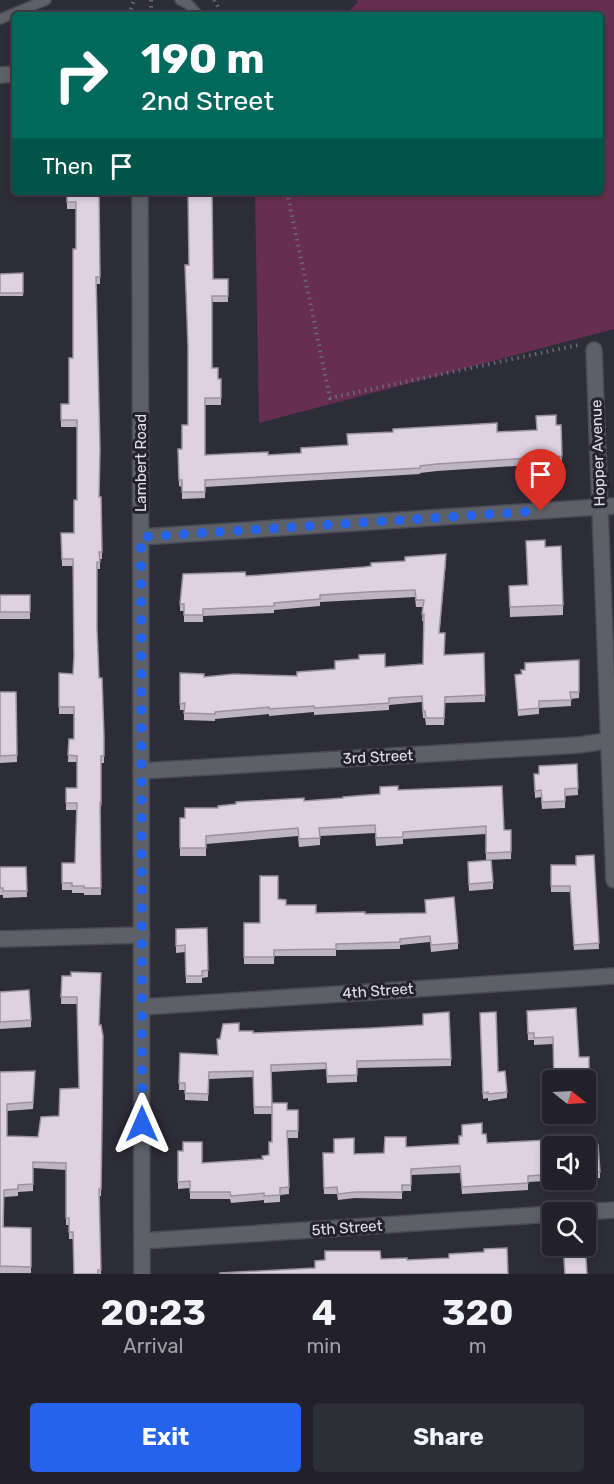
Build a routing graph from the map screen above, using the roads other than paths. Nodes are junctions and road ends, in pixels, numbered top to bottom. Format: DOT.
graph roads {
  1 [pos="45,0"];
  2 [pos="180,0"];
  3 [pos="17,12"];
  4 [pos="195,12"];
  5 [pos="140,195"];
  6 [pos="594,350"];
  7 [pos="607,507"];
  8 [pos="141,537"];
  9 [pos="611,740"];
  10 [pos="141,771"];
  11 [pos="614,880"];
  12 [pos="142,935"];
  13 [pos="0,939"];
  14 [pos="614,976"];
  15 [pos="142,1007"];
  16 [pos="614,1210"];
  17 [pos="596,1211"];
  18 [pos="542,1216"];
  19 [pos="142,1241"];
  20 [pos="142,1274"];
  1 -- 3 [label="lane"];
  2 -- 4 [label="lane"];
  5 -- 8 [label="street, Lambert Road"];
  6 -- 7 [label="street, Hopper Avenue"];
  7 -- 8 [label="street"];
  7 -- 9 [label="street, Hopper Avenue"];
  8 -- 10 [label="street, Lambert Road"];
  9 -- 10 [label="street, 3rd Street"];
  9 -- 11 [label="street, Hopper Avenue"];
  10 -- 12 [label="street, Lambert Road"];
  12 -- 13 [label="street"];
  12 -- 15 [label="street, Lambert Road"];
  14 -- 15 [label="street, 4th Street"];
  15 -- 19 [label="street, Lambert Road"];
  16 -- 17 [label="street"];
  18 -- 19 [label="street, 5th Street"];
  19 -- 20 [label="street, Lambert Road"];
}
